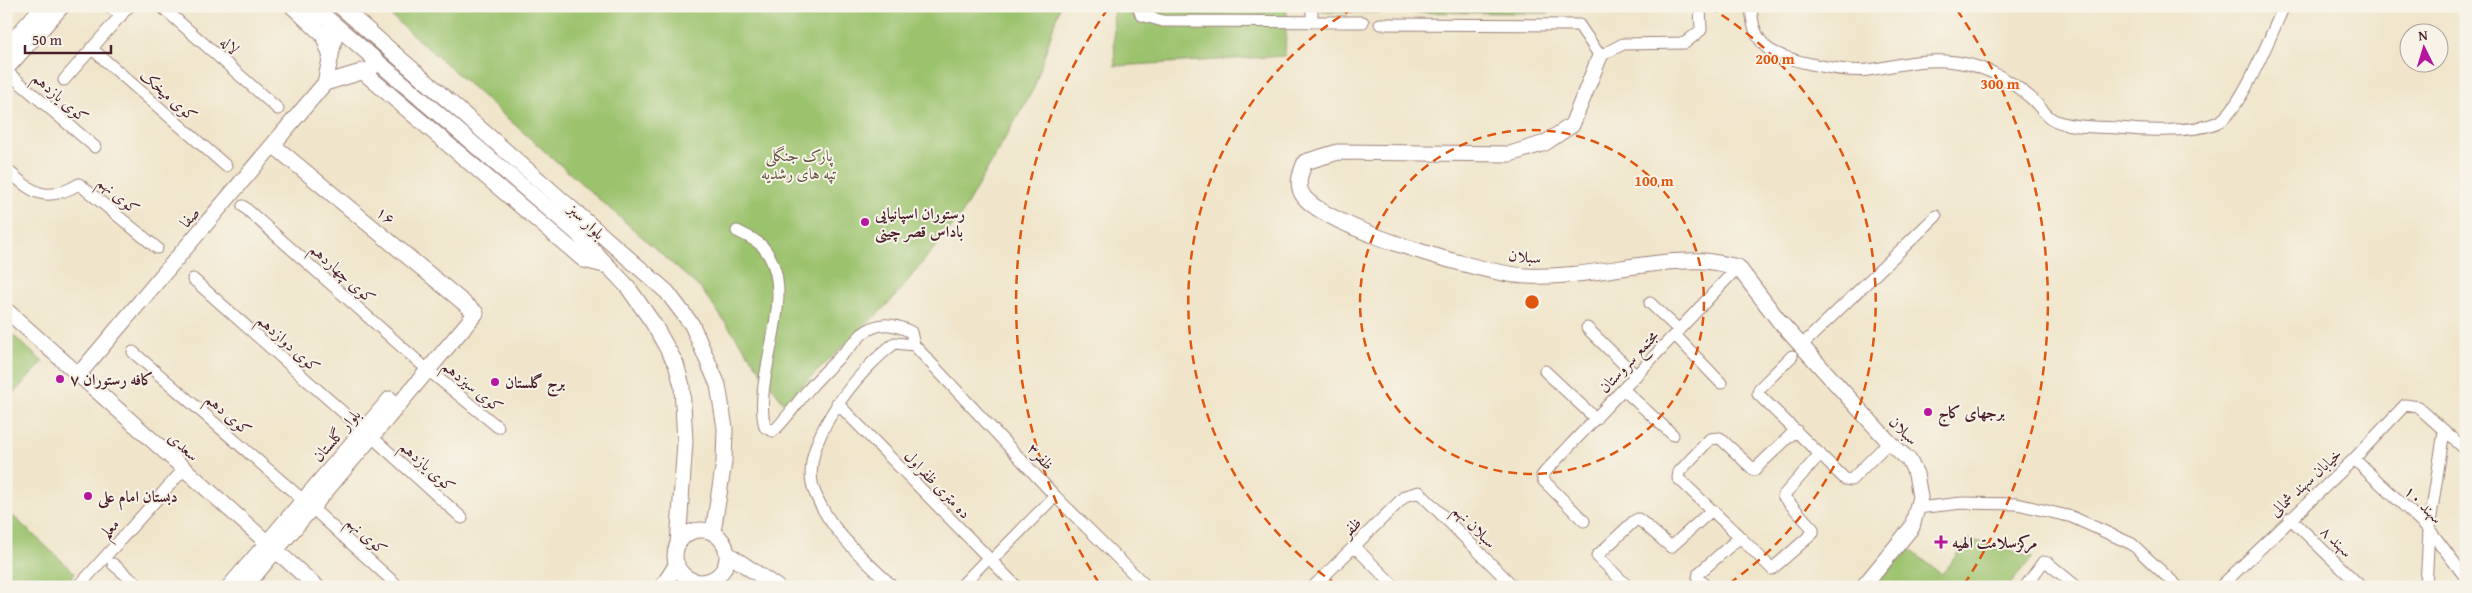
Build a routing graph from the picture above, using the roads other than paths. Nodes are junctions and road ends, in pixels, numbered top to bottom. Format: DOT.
graph roads {
  1 [pos="42,6"];
  2 [pos="62,6"];
  3 [pos="109,6"];
  4 [pos="129,6"];
  5 [pos="161,6"];
  6 [pos="292,6"];
  7 [pos="313,6"];
  8 [pos="340,6"];
  9 [pos="1138,6"];
  10 [pos="1312,6"];
  11 [pos="1700,6"];
  12 [pos="1751,6"];
  13 [pos="2284,6"];
  14 [pos="120,16"];
  15 [pos="330,22"];
  16 [pos="1312,22"];
  17 [pos="1363,22"];
  18 [pos="1380,24"];
  19 [pos="6,48"];
  20 [pos="91,48"];
  21 [pos="1600,56"];
  22 [pos="332,60"];
  23 [pos="385,68"];
  24 [pos="6,70"];
  25 [pos="362,71"];
  26 [pos="64,80"];
  27 [pos="325,83"];
  28 [pos="278,109"];
  29 [pos="273,145"];
  30 [pos="94,147"];
  31 [pos="226,166"];
  32 [pos="6,169"];
  33 [pos="243,206"];
  34 [pos="1936,216"];
  35 [pos="737,231"];
  36 [pos="157,248"];
  37 [pos="608,266"];
  38 [pos="1738,267"];
  39 [pos="193,279"];
  40 [pos="1650,302"];
  41 [pos="6,310"];
  42 [pos="473,310"];
  43 [pos="1587,328"];
  44 [pos="1677,332"];
  45 [pos="914,345"];
  46 [pos="1796,351"];
  47 [pos="133,352"];
  48 [pos="424,367"];
  49 [pos="1546,370"];
  50 [pos="79,374"];
  51 [pos="1636,376"];
  52 [pos="1721,383"];
  53 [pos="1624,390"];
  54 [pos="837,403"];
  55 [pos="1596,419"];
  56 [pos="498,427"];
  57 [pos="1796,430"];
  58 [pos="2444,431"];
  59 [pos="367,434"];
  60 [pos="1673,435"];
  61 [pos="1889,442"];
  62 [pos="2466,450"];
  63 [pos="1820,454"];
  64 [pos="2354,459"];
  65 [pos="184,469"];
  66 [pos="1412,492"];
  67 [pos="1055,496"];
  68 [pos="308,504"];
  69 [pos="1917,508"];
  70 [pos="1712,510"];
  71 [pos="462,518"];
  72 [pos="2290,518"];
  73 [pos="1584,521"];
  74 [pos="2429,529"];
  75 [pos="713,532"];
  76 [pos="1740,537"];
  77 [pos="678,544"];
  78 [pos="272,546"];
  79 [pos="1354,546"];
  80 [pos="728,554"];
  81 [pos="990,560"];
  82 [pos="113,564"];
  83 [pos="677,564"];
  84 [pos="2466,578"];
  85 [pos="309,584"];
  86 [pos="704,584"];
  87 [pos="2224,585"];
  88 [pos="78,587"];
  89 [pos="140,587"];
  90 [pos="229,587"];
  91 [pos="245,587"];
  92 [pos="399,587"];
  93 [pos="662,587"];
  94 [pos="778,587"];
  95 [pos="892,587"];
  96 [pos="960,587"];
  97 [pos="1018,587"];
  98 [pos="1147,587"];
  99 [pos="1313,587"];
  100 [pos="1395,587"];
  101 [pos="1514,587"];
  102 [pos="1628,587"];
  103 [pos="1707,587"];
  104 [pos="1863,587"];
  105 [pos="2025,587"];
  106 [pos="2077,587"];
  107 [pos="2178,587"];
  108 [pos="2361,587"];
  109 [pos="2426,587"];
  1 -- 19 [label="street"];
  2 -- 24 [label="street"];
  3 -- 14 [label="street"];
  4 -- 14 [label="street"];
  5 -- 28 [label="street, لاله"];
  6 -- 22 [label="street"];
  7 -- 15 [label="street, بلوار سبز"];
  8 -- 75 [label="street, بلوار سبز"];
  9 -- 16 [label="street"];
  10 -- 16 [label="street"];
  11 -- 21 [label="street"];
  12 -- 13 [label="street"];
  14 -- 20 [label="street"];
  15 -- 22 [label="street"];
  15 -- 23 [label="street, بلوار سبز"];
  16 -- 17 [label="street"];
  18 -- 21 [label="street"];
  20 -- 26 [label="street"];
  20 -- 31 [label="street, کوی میخک"];
  21 -- 38 [label="street, سبلان"];
  22 -- 27 [label="street"];
  23 -- 25 [label="street"];
  23 -- 37 [label="street, بلوار سبز"];
  24 -- 30 [label="street, کوی یازدهم"];
  25 -- 27 [label="street"];
  25 -- 37 [label="street"];
  27 -- 29 [label="street, صفا"];
  29 -- 42 [label="street, ۱۶"];
  29 -- 50 [label="street, صفا"];
  32 -- 36 [label="street, کوی نهم"];
  33 -- 48 [label="street, کوی چهاردهم"];
  34 -- 46 [label="street"];
  35 -- 45 [label="street, ظفر۳"];
  37 -- 77 [label="street, بلوار سبز"];
  38 -- 44 [label="street, مجتمع سروستان"];
  38 -- 46 [label="street, سبلان"];
  39 -- 59 [label="street, کوی دوازدهم"];
  40 -- 44 [label="street"];
  41 -- 50 [label="street, سعدی"];
  42 -- 48 [label="street, بلوار گلستان"];
  43 -- 51 [label="street"];
  44 -- 51 [label="street, مجتمع سروستان"];
  44 -- 52 [label="street"];
  45 -- 54 [label="street"];
  45 -- 67 [label="street, ظفر۳"];
  46 -- 57 [label="street"];
  46 -- 61 [label="street, سبلان"];
  47 -- 68 [label="street, کوی دهم"];
  48 -- 56 [label="street, کوی سیزدهم"];
  48 -- 59 [label="street, بلوار گلستان"];
  49 -- 55 [label="street"];
  50 -- 65 [label="street, سعدی"];
  51 -- 53 [label="street, مجتمع سروستان"];
  53 -- 55 [label="street, مجتمع سروستان"];
  53 -- 60 [label="street"];
  54 -- 81 [label="street, ده متری ظفراول"];
  54 -- 95 [label="street"];
  55 -- 73 [label="street, مجتمع سروستان"];
  57 -- 63 [label="street"];
  57 -- 70 [label="street"];
  58 -- 62 [label="street"];
  58 -- 64 [label="street, خیابان سهند شمالی"];
  58 -- 74 [label="street"];
  59 -- 68 [label="street, بلوار گلستان"];
  59 -- 71 [label="street, کوی یازدهم"];
  61 -- 63 [label="street"];
  61 -- 69 [label="street, سبلان"];
  63 -- 76 [label="street"];
  64 -- 72 [label="street, خیابان سهند شمالی"];
  64 -- 74 [label="street, سهند ۱۰"];
  65 -- 78 [label="street, سعدی"];
  65 -- 88 [label="street, معلم"];
  66 -- 79 [label="street, ظفر"];
  66 -- 101 [label="street, سبلان نهم"];
  67 -- 81 [label="street"];
  67 -- 98 [label="street, ظفر۳"];
  68 -- 78 [label="street, بلوار گلستان"];
  68 -- 92 [label="street, کوی نهم"];
  69 -- 104 [label="street, سبلان"];
  69 -- 107 [label="street"];
  70 -- 76 [label="street"];
  70 -- 102 [label="street"];
  72 -- 87 [label="street, خیابان سهند شمالی"];
  72 -- 108 [label="street, سهند ۸"];
  74 -- 84 [label="street, سهند ۱۰"];
  74 -- 109 [label="street"];
  75 -- 77 [label="street"];
  75 -- 80 [label="street"];
  76 -- 103 [label="street"];
  77 -- 83 [label="street"];
  78 -- 85 [label="street, سعدی"];
  78 -- 90 [label="street, بلوار گلستان"];
  78 -- 91 [label="street, بلوار گلستان"];
  79 -- 99 [label="street, ظفر"];
  79 -- 100 [label="street"];
  80 -- 86 [label="street"];
  80 -- 94 [label="street"];
  81 -- 96 [label="street"];
  81 -- 97 [label="street, ده متری ظفراول"];
  82 -- 89 [label="street"];
  83 -- 86 [label="street"];
  83 -- 93 [label="street"];
  105 -- 106 [label="street"];
}
